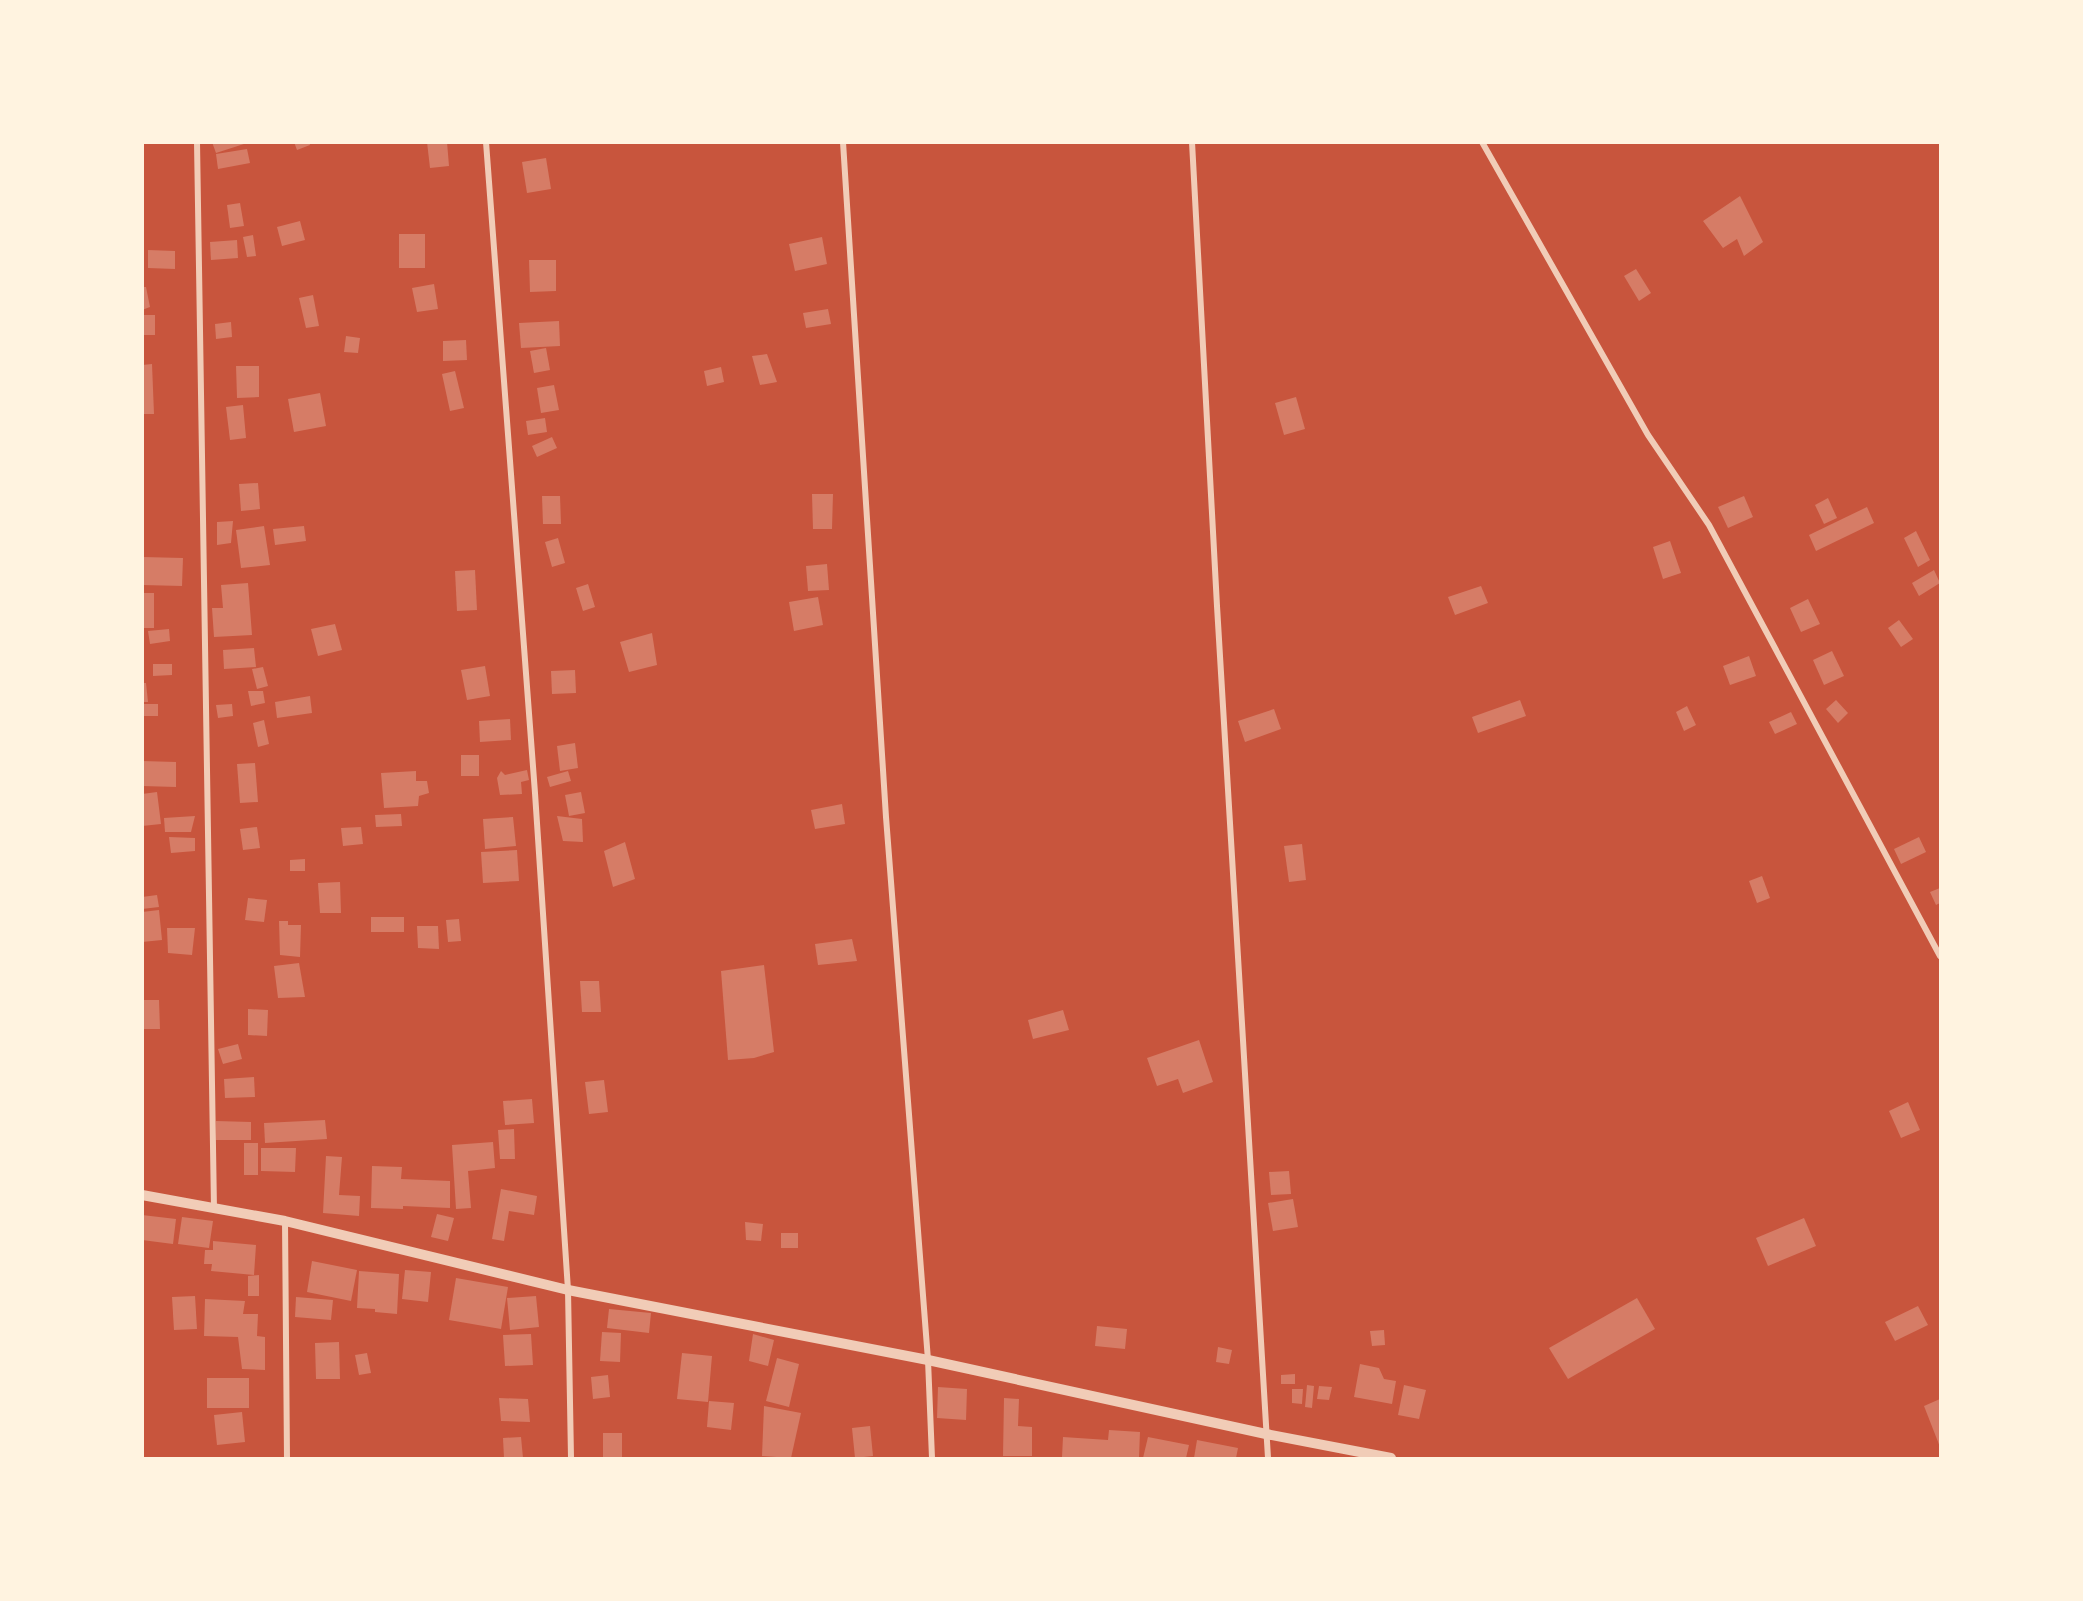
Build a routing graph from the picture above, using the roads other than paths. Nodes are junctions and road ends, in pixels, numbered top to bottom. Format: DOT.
graph roads {
  1 [pos="197,142"];
  2 [pos="486,142"];
  3 [pos="843,142"];
  4 [pos="1192,142"];
  5 [pos="1482,142"];
  6 [pos="1941,956"];
  7 [pos="142,1195"];
  8 [pos="214,1209"];
  9 [pos="285,1221"];
  10 [pos="568,1290"];
  11 [pos="928,1360"];
  12 [pos="1266,1434"];
  13 [pos="287,1458"];
  14 [pos="571,1458"];
  15 [pos="932,1458"];
  16 [pos="1268,1458"];
  17 [pos="1391,1458"];
  1 -- 8 [label="street"];
  2 -- 10 [label="street"];
  3 -- 11 [label="street"];
  4 -- 12 [label="street"];
  5 -- 6 [label="street"];
  7 -- 8 [label="street"];
  8 -- 9 [label="street"];
  9 -- 10 [label="street"];
  9 -- 13 [label="street"];
  10 -- 11 [label="street"];
  10 -- 14 [label="street"];
  11 -- 12 [label="street"];
  11 -- 15 [label="street"];
  12 -- 16 [label="street"];
  12 -- 17 [label="street"];
}
